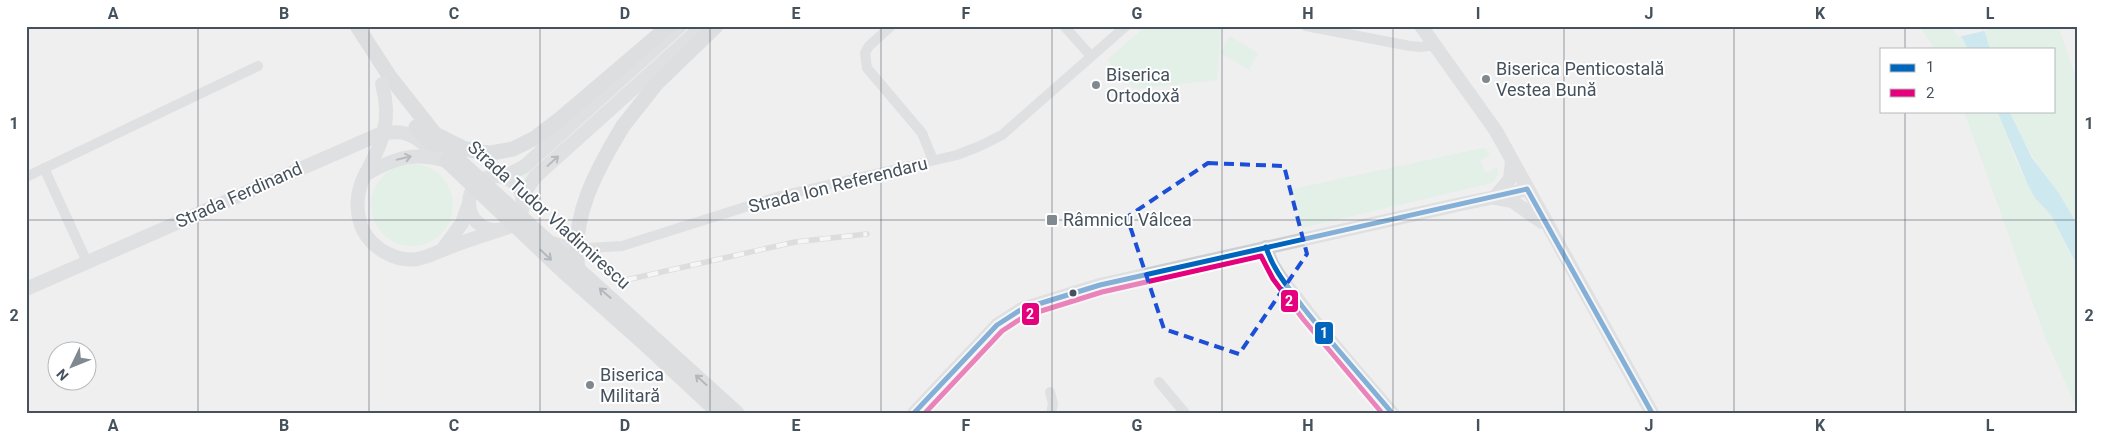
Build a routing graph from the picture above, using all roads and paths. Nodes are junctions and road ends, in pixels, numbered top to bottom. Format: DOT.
graph roads {
  1 [pos="346,26"];
  2 [pos="357,26"];
  3 [pos="669,26"];
  4 [pos="680,26"];
  5 [pos="703,26"];
  6 [pos="716,26"];
  7 [pos="891,26"];
  8 [pos="1064,26"];
  9 [pos="1126,26"];
  10 [pos="1306,26"];
  11 [pos="1421,26"];
  12 [pos="1434,45"];
  13 [pos="1091,56"];
  14 [pos="258,66"];
  15 [pos="382,84"];
  16 [pos="435,134"];
  17 [pos="933,160"];
  18 [pos="1512,161"];
  19 [pos="448,164"];
  20 [pos="44,168"];
  21 [pos="365,175"];
  22 [pos="26,177"];
  23 [pos="497,177"];
  24 [pos="1527,189"];
  25 [pos="522,197"];
  26 [pos="470,198"];
  27 [pos="1495,198"];
  28 [pos="518,218"];
  29 [pos="1550,228"];
  30 [pos="500,230"];
  31 [pos="1266,247"];
  32 [pos="442,251"];
  33 [pos="87,262"];
  34 [pos="578,269"];
  35 [pos="26,289"];
  36 [pos="1159,382"];
  37 [pos="1050,392"];
  38 [pos="719,413"];
  39 [pos="737,413"];
  40 [pos="914,413"];
  41 [pos="1051,413"];
  42 [pos="1185,413"];
  43 [pos="1392,413"];
  44 [pos="1652,413"];
  1 -- 15 [label="main road, Strada Tudor Vladimirescu"];
  2 -- 16 [label="main road, Strada Tudor Vladimirescu"];
  3 -- 16 [label="main road"];
  4 -- 23 [label="main road"];
  25 -- 5 [label="main road, one-way"];
  6 -- 34 [label="main road, bridge"];
  7 -- 17 [label="street"];
  8 -- 13 [label="street"];
  9 -- 13 [label="street, Strada Ion Referendaru"];
  10 -- 12 [label="street"];
  11 -- 12 [label="main road"];
  12 -- 18 [label="main road"];
  13 -- 17 [label="street, Strada Ion Referendaru"];
  14 -- 20 [label="street"];
  15 -- 19 [label="main road, Strada Tudor Vladimirescu, bridge"];
  15 -- 21 [label="main road, bridge"];
  16 -- 34 [label="main road, Strada Tudor Vladimirescu, bridge"];
  17 -- 28 [label="street, Strada Ion Referendaru"];
  18 -- 24 [label="main road"];
  18 -- 27 [label="main road"];
  21 -- 19 [label="main road, one-way, bridge"];
  19 -- 23 [label="main road"];
  19 -- 26 [label="main road"];
  19 -- 33 [label="main road, Strada Ferdinand"];
  19 -- 38 [label="main road, Strada Tudor Vladimirescu, one-way, bridge"];
  20 -- 22 [label="street"];
  20 -- 33 [label="street"];
  21 -- 32 [label="main road"];
  23 -- 25 [label="main road"];
  23 -- 26 [label="main road"];
  24 -- 27 [label="main road"];
  24 -- 29 [label="main road"];
  25 -- 28 [label="main road"];
  26 -- 30 [label="main road"];
  26 -- 32 [label="main road"];
  27 -- 29 [label="main road"];
  27 -- 31 [label="main road"];
  28 -- 30 [label="main road"];
  29 -- 44 [label="main road"];
  30 -- 32 [label="main road"];
  31 -- 40 [label="main road"];
  31 -- 43 [label="main road"];
  33 -- 35 [label="main road, Strada Ferdinand"];
  39 -- 34 [label="main road, Strada Tudor Vladimirescu, one-way"];
  36 -- 42 [label="street"];
  37 -- 41 [label="street"];
}
